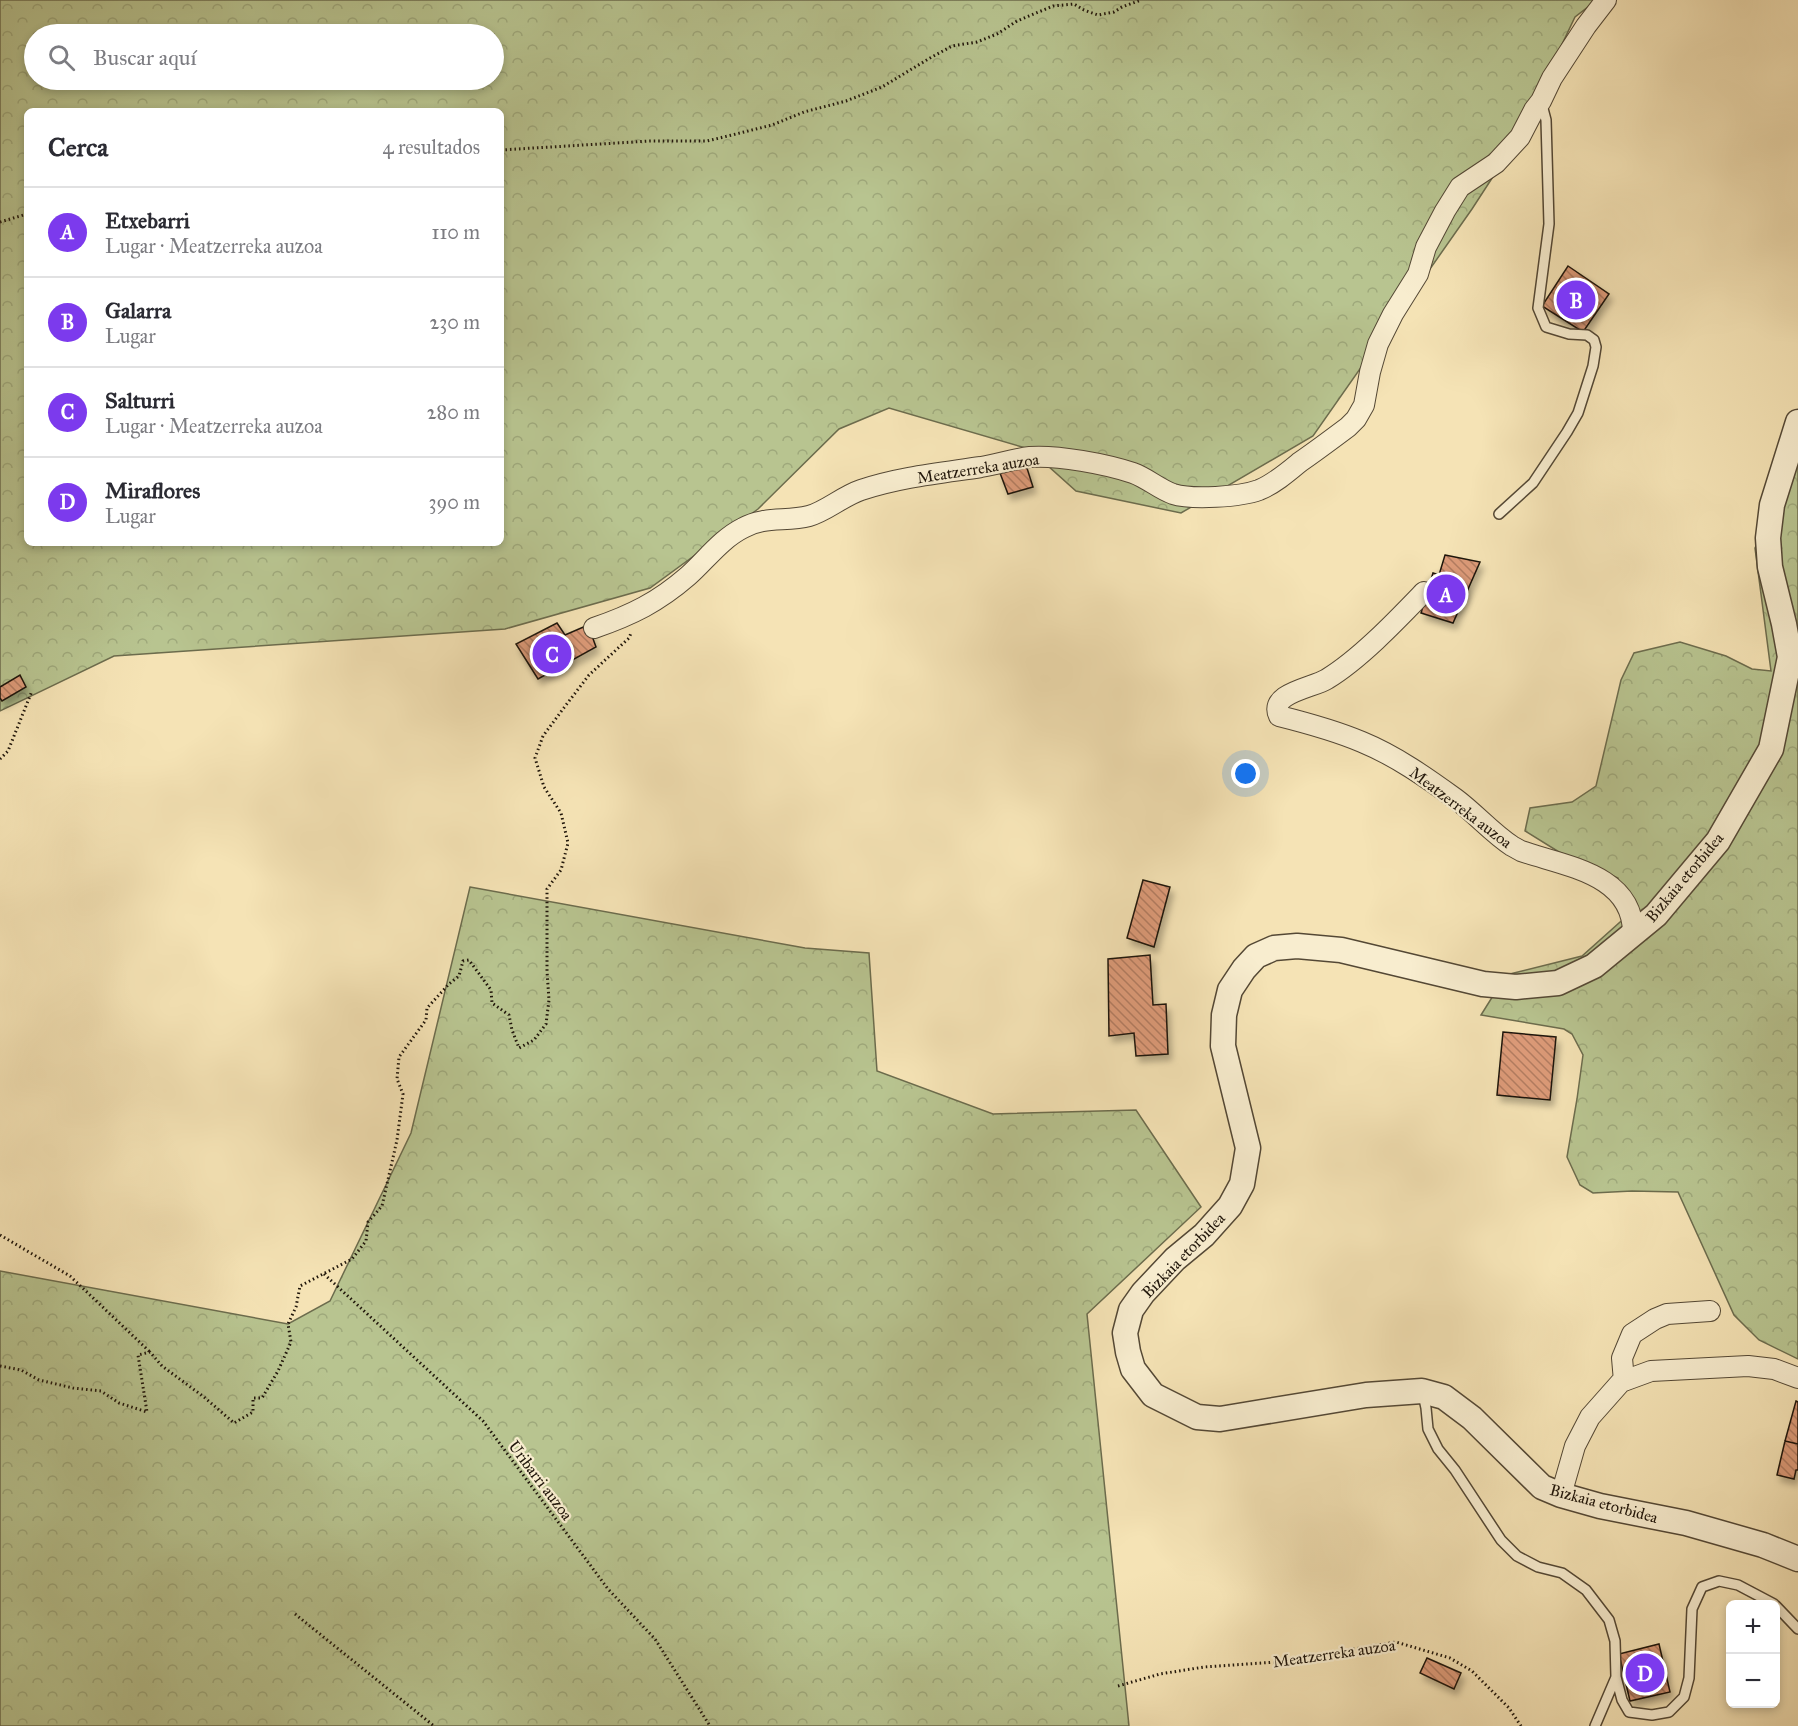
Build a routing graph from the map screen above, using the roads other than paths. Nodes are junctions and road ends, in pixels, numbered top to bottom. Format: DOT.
graph roads {
  1 [pos="1606,0"];
  2 [pos="1541,101"];
  3 [pos="1798,422"];
  4 [pos="1499,514"];
  5 [pos="1424,592"];
  6 [pos="594,628"];
  7 [pos="1633,934"];
  8 [pos="1710,1311"];
  9 [pos="1798,1378"];
  10 [pos="1624,1381"];
  11 [pos="1422,1391"];
  12 [pos="1561,1495"];
  13 [pos="1798,1559"];
  14 [pos="1765,1600"];
  15 [pos="1780,1611"];
  16 [pos="1798,1629"];
  17 [pos="1616,1677"];
  18 [pos="1595,1726"];
  1 -- 2 [label="street, Meatzerreka auzoa"];
  2 -- 4 [label="lane"];
  2 -- 6 [label="street, Meatzerreka auzoa"];
  3 -- 7 [label="street, Bizkaia etorbidea"];
  5 -- 7 [label="street, Meatzerreka auzoa"];
  7 -- 11 [label="street, Bizkaia etorbidea"];
  8 -- 10 [label="street"];
  9 -- 10 [label="street"];
  10 -- 12 [label="street"];
  11 -- 12 [label="street, Bizkaia etorbidea"];
  11 -- 17 [label="lane"];
  12 -- 13 [label="street, Bizkaia etorbidea"];
  14 -- 17 [label="lane"];
  15 -- 16 [label="lane"];
  17 -- 18 [label="lane"];
}
